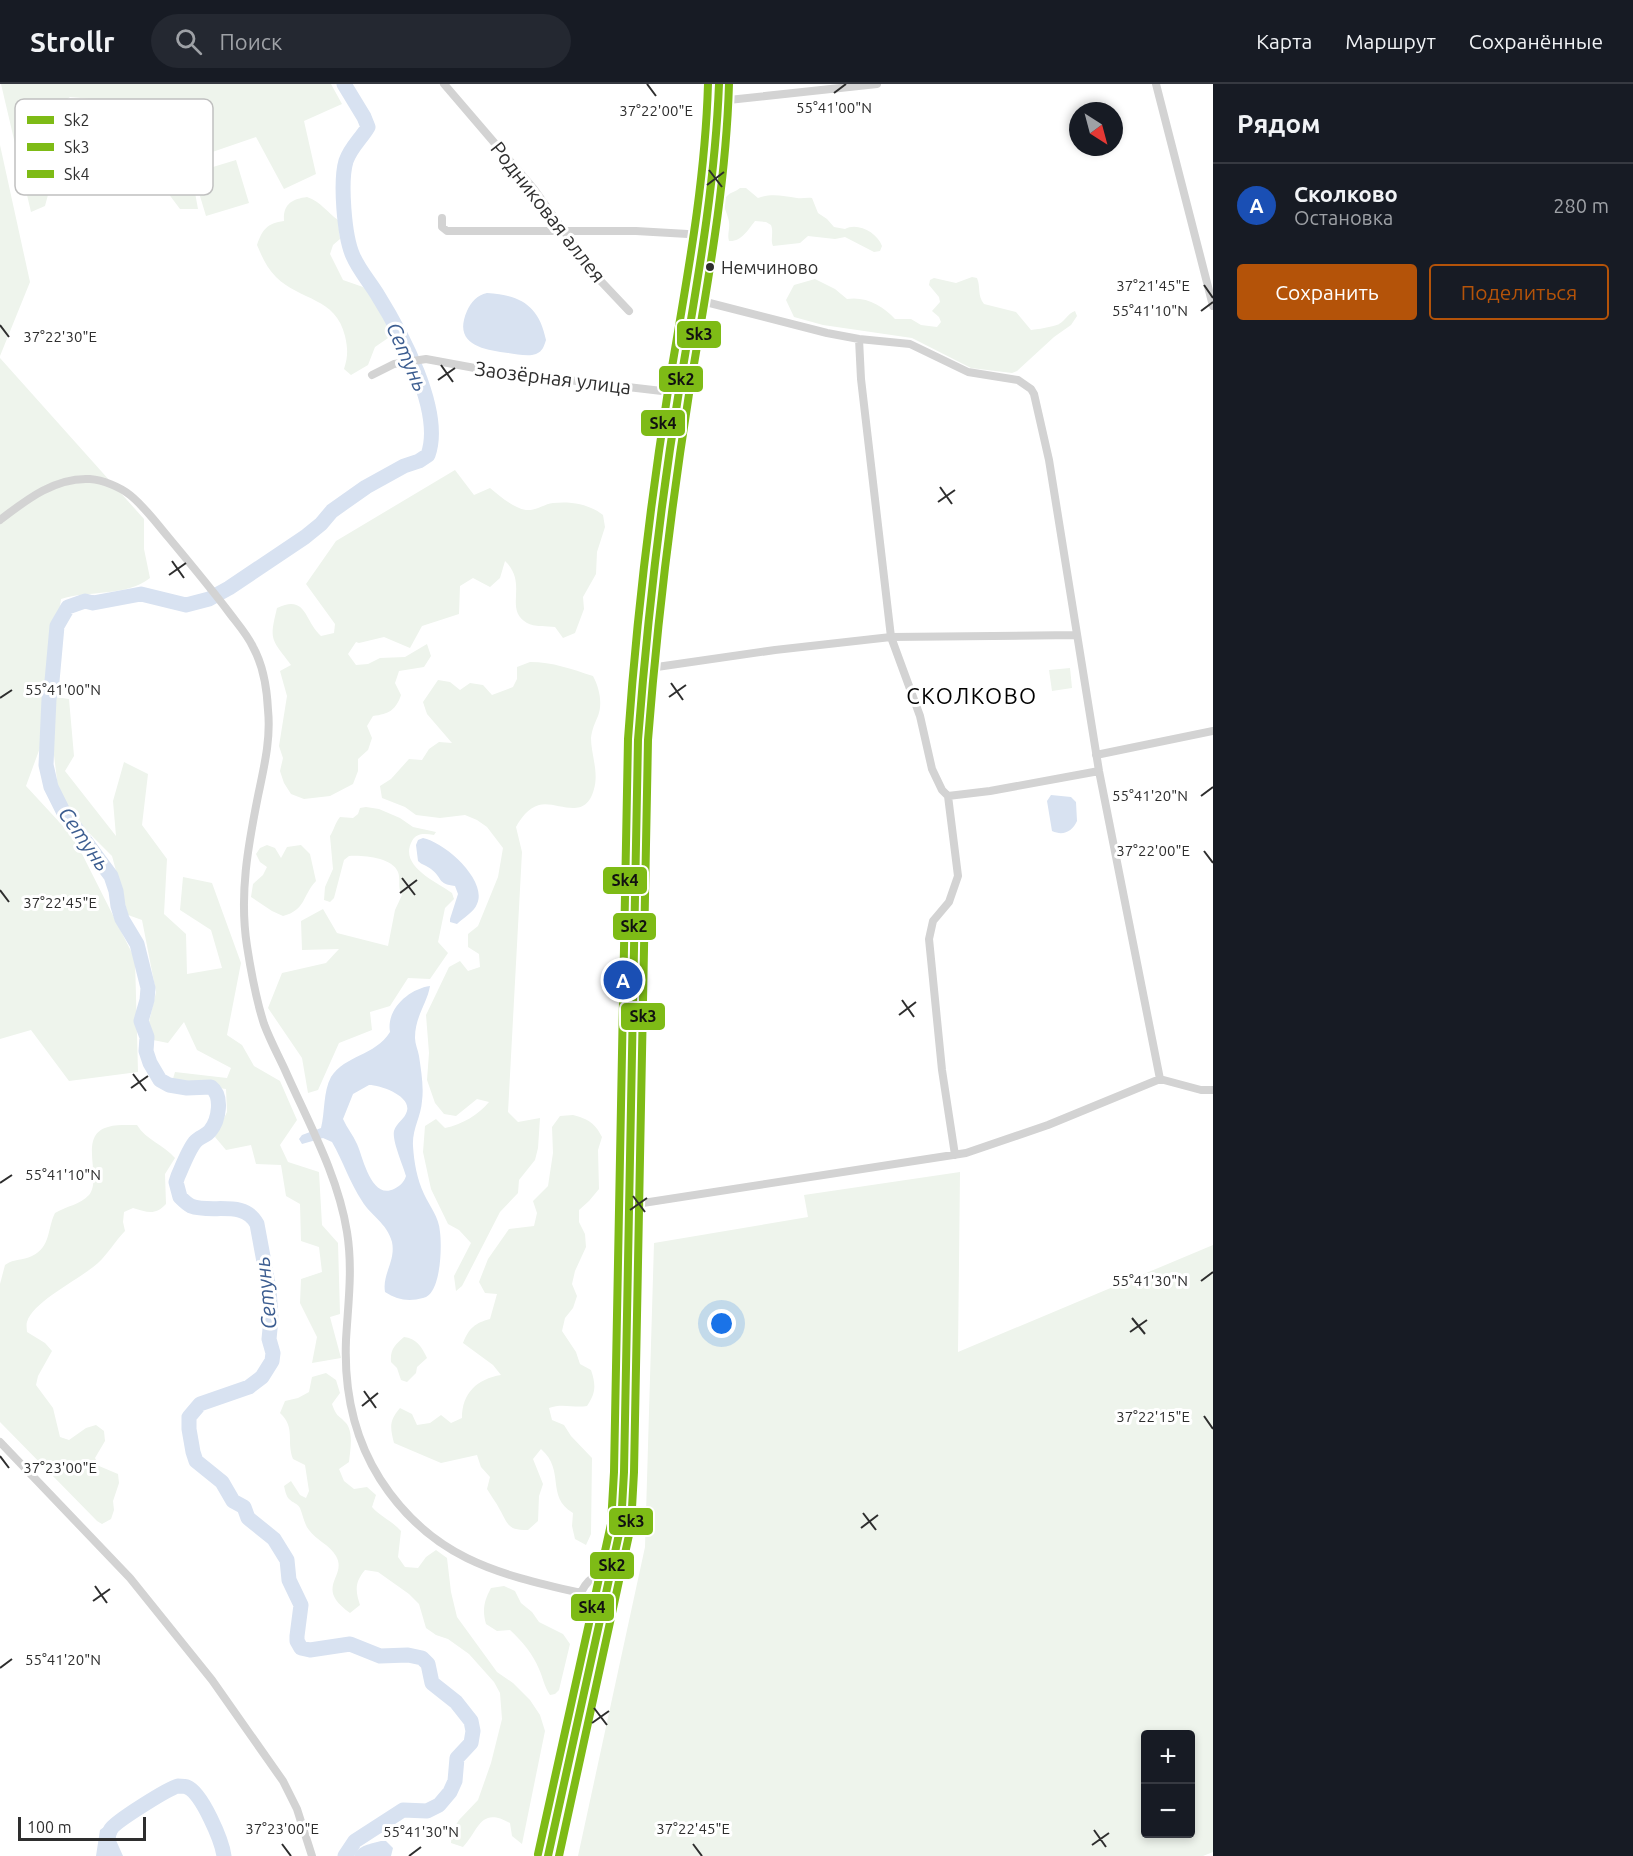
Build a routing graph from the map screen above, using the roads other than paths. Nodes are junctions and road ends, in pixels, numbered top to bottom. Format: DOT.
graph roads {
  1 [pos="444,84"];
  2 [pos="719,84"];
  3 [pos="877,84"];
  4 [pos="1156,84"];
  5 [pos="719,101"];
  6 [pos="442,218"];
  7 [pos="562,231"];
  8 [pos="705,235"];
  9 [pos="694,299"];
  10 [pos="1213,306"];
  11 [pos="629,311"];
  12 [pos="859,339"];
  13 [pos="372,375"];
  14 [pos="679,393"];
  15 [pos="0,520"];
  16 [pos="1076,635"];
  17 [pos="891,637"];
  18 [pos="643,669"];
  19 [pos="1213,731"];
  20 [pos="1096,755"];
  21 [pos="1099,771"];
  22 [pos="948,796"];
  23 [pos="1160,1079"];
  24 [pos="1213,1090"];
  25 [pos="955,1155"];
  26 [pos="630,1205"];
  27 [pos="0,1442"];
  28 [pos="613,1565"];
  29 [pos="580,1593"];
  30 [pos="599,1628"];
  31 [pos="312,1855"];
  32 [pos="548,1856"];
  1 -- 7 [label="street, Родниковая аллея"];
  2 -- 5 [label="street"];
  3 -- 5 [label="street"];
  4 -- 10 [label="street"];
  5 -- 8 [label="street"];
  6 -- 7 [label="street"];
  7 -- 8 [label="street"];
  7 -- 11 [label="street, Родниковая аллея"];
  8 -- 9 [label="street"];
  9 -- 12 [label="street"];
  9 -- 14 [label="street"];
  12 -- 16 [label="street"];
  12 -- 17 [label="street"];
  13 -- 14 [label="street, Заозёрная улица"];
  14 -- 18 [label="street"];
  15 -- 29 [label="street"];
  16 -- 17 [label="street"];
  16 -- 20 [label="street"];
  17 -- 18 [label="street"];
  17 -- 22 [label="street"];
  18 -- 26 [label="street"];
  19 -- 20 [label="street"];
  20 -- 21 [label="street"];
  21 -- 22 [label="street"];
  21 -- 23 [label="street"];
  22 -- 25 [label="street"];
  23 -- 24 [label="street"];
  23 -- 25 [label="street"];
  25 -- 26 [label="street"];
  26 -- 28 [label="street"];
  27 -- 31 [label="street"];
  28 -- 29 [label="street"];
  28 -- 30 [label="street"];
  29 -- 30 [label="street"];
  30 -- 32 [label="street"];
}
